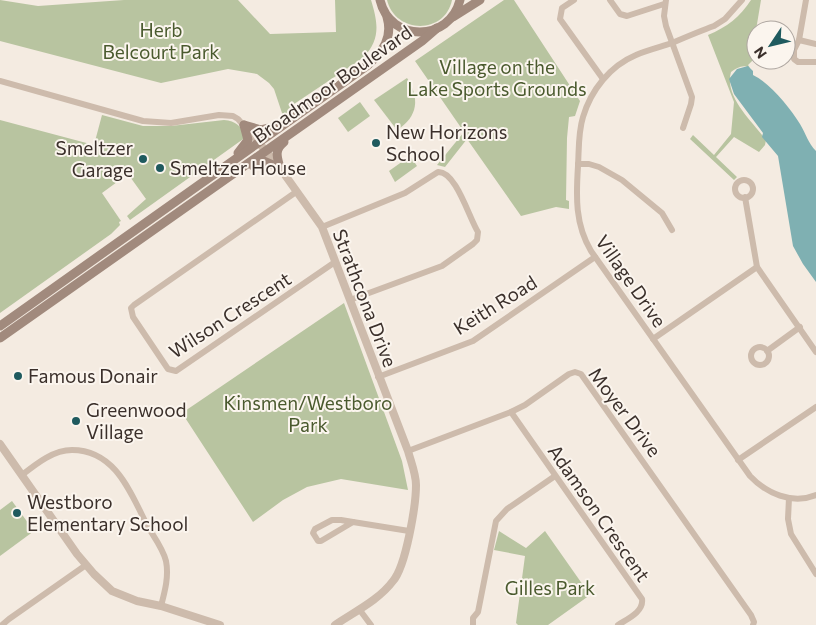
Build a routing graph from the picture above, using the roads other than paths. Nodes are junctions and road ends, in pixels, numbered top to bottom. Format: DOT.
graph roads {
  1 [pos="380,0"];
  2 [pos="460,0"];
  3 [pos="480,0"];
  4 [pos="574,0"];
  5 [pos="610,0"];
  6 [pos="742,0"];
  7 [pos="806,0"];
  8 [pos="665,2"];
  9 [pos="387,17"];
  10 [pos="446,21"];
  11 [pos="437,28"];
  12 [pos="800,40"];
  13 [pos="672,42"];
  14 [pos="816,44"];
  15 [pos="816,62"];
  16 [pos="602,79"];
  17 [pos="0,81"];
  18 [pos="244,124"];
  19 [pos="285,125"];
  20 [pos="298,128"];
  21 [pos="683,128"];
  22 [pos="259,142"];
  23 [pos="266,151"];
  24 [pos="578,164"];
  25 [pos="225,167"];
  26 [pos="280,168"];
  27 [pos="213,187"];
  28 [pos="296,192"];
  29 [pos="745,197"];
  30 [pos="322,227"];
  31 [pos="672,230"];
  32 [pos="595,257"];
  33 [pos="335,262"];
  34 [pos="757,266"];
  35 [pos="350,300"];
  36 [pos="0,326"];
  37 [pos="800,328"];
  38 [pos="0,338"];
  39 [pos="653,339"];
  40 [pos="767,351"];
  41 [pos="816,352"];
  42 [pos="378,377"];
  43 [pos="816,407"];
  44 [pos="511,412"];
  45 [pos="0,444"];
  46 [pos="408,451"];
  47 [pos="738,460"];
  48 [pos="22,475"];
  49 [pos="556,476"];
  50 [pos="816,495"];
  51 [pos="789,498"];
  52 [pos="353,522"];
  53 [pos="409,531"];
  54 [pos="86,565"];
  55 [pos="816,574"];
  56 [pos="161,606"];
  57 [pos="359,609"];
  58 [pos="2,625"];
  59 [pos="218,625"];
  60 [pos="335,625"];
  61 [pos="371,625"];
  62 [pos="473,625"];
  63 [pos="618,625"];
  64 [pos="753,625"];
  1 -- 9 [label="main road"];
  2 -- 10 [label="main road"];
  3 -- 10 [label="main road"];
  4 -- 16 [label="street"];
  5 -- 8 [label="street"];
  6 -- 13 [label="street, Village Drive"];
  7 -- 12 [label="street"];
  8 -- 13 [label="street"];
  9 -- 11 [label="main road"];
  9 -- 19 [label="main road, Broadmoor Boulevard"];
  10 -- 11 [label="main road, Broadmoor Boulevard"];
  11 -- 20 [label="main road, Broadmoor Boulevard"];
  12 -- 14 [label="street"];
  12 -- 15 [label="street"];
  13 -- 16 [label="street, Village Drive"];
  13 -- 21 [label="street"];
  16 -- 24 [label="street, Village Drive"];
  17 -- 18 [label="street"];
  18 -- 19 [label="main road"];
  18 -- 22 [label="street"];
  18 -- 25 [label="main road"];
  19 -- 22 [label="main road, Broadmoor Boulevard"];
  20 -- 23 [label="main road, Broadmoor Boulevard"];
  20 -- 26 [label="main road"];
  22 -- 23 [label="street, Strathcona Drive"];
  22 -- 25 [label="main road, Broadmoor Boulevard"];
  23 -- 26 [label="street, Strathcona Drive"];
  23 -- 27 [label="main road, Broadmoor Boulevard"];
  24 -- 31 [label="street"];
  24 -- 32 [label="street, Village Drive"];
  25 -- 36 [label="main road, Broadmoor Boulevard"];
  26 -- 27 [label="main road"];
  26 -- 28 [label="street, Strathcona Drive"];
  27 -- 38 [label="main road, Broadmoor Boulevard"];
  28 -- 30 [label="street, Strathcona Drive"];
  28 -- 33 [label="street, Wilson Crescent"];
  29 -- 34 [label="street"];
  30 -- 33 [label="street, Strathcona Drive"];
  30 -- 35 [label="street"];
  32 -- 39 [label="street, Village Drive"];
  32 -- 42 [label="street, Keith Road"];
  33 -- 35 [label="street, Strathcona Drive"];
  34 -- 37 [label="street"];
  34 -- 39 [label="street"];
  35 -- 42 [label="street, Strathcona Drive"];
  37 -- 40 [label="street"];
  37 -- 41 [label="street"];
  39 -- 47 [label="street, Village Drive"];
  42 -- 46 [label="street, Strathcona Drive"];
  43 -- 47 [label="street"];
  44 -- 46 [label="street, Moyer Drive"];
  44 -- 49 [label="street, Adamson Crescent"];
  44 -- 64 [label="street, Moyer Drive"];
  45 -- 48 [label="street"];
  46 -- 53 [label="street, Strathcona Drive"];
  47 -- 51 [label="street, Village Drive"];
  48 -- 54 [label="street"];
  48 -- 56 [label="street"];
  49 -- 62 [label="street"];
  49 -- 63 [label="street, Adamson Crescent"];
  50 -- 51 [label="street, Village Drive"];
  51 -- 55 [label="street"];
  52 -- 52 [label="street"];
  52 -- 53 [label="street"];
  53 -- 57 [label="street, Strathcona Drive"];
  54 -- 56 [label="street"];
  54 -- 58 [label="street"];
  56 -- 59 [label="street"];
  57 -- 60 [label="street, Strathcona Drive"];
  57 -- 61 [label="street"];
}
